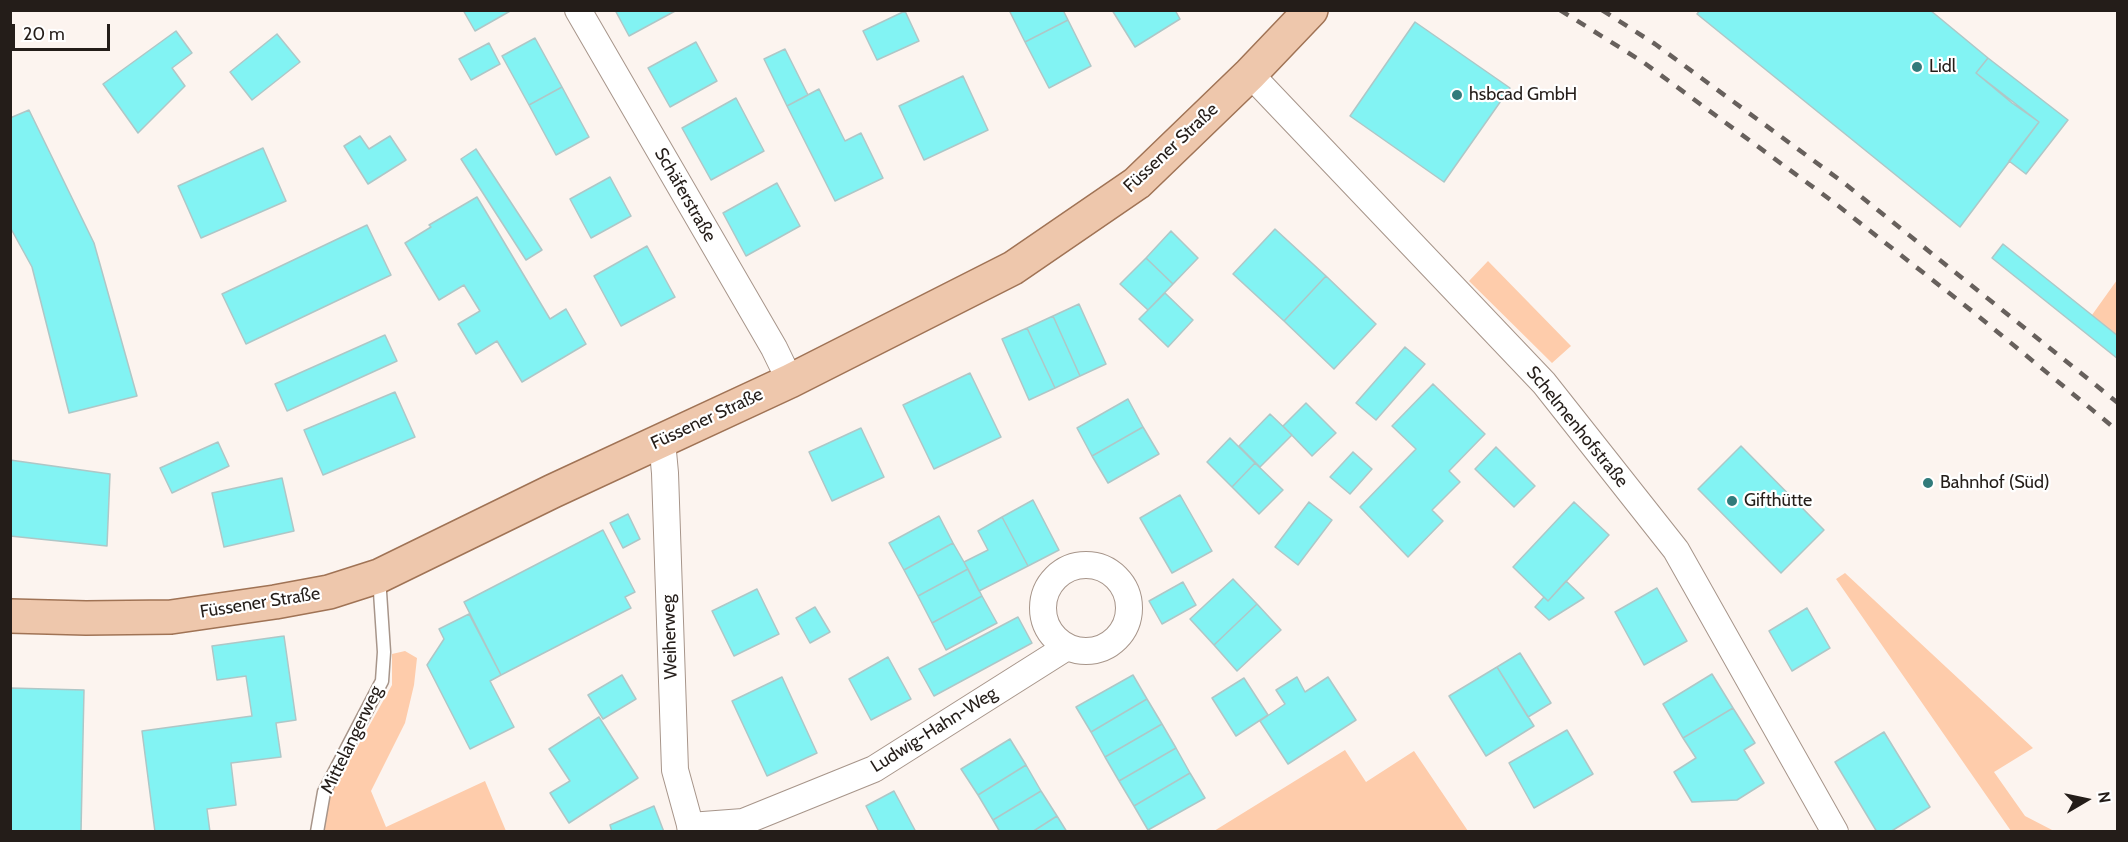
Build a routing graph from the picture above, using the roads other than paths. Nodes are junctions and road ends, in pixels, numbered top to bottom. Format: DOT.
graph roads {
  1 [pos="578,10"];
  2 [pos="1311,10"];
  3 [pos="1250,74"];
  4 [pos="790,381"];
  5 [pos="662,441"];
  6 [pos="379,576"];
  7 [pos="10,615"];
  8 [pos="1067,647"];
  9 [pos="691,829"];
  10 [pos="317,831"];
  11 [pos="1835,831"];
  1 -- 4 [label="street, Schäferstraße"];
  2 -- 3 [label="main road, Füssener Straße"];
  3 -- 4 [label="main road, Füssener Straße"];
  3 -- 11 [label="street, Schelmenhofstraße"];
  4 -- 5 [label="main road, Füssener Straße"];
  5 -- 6 [label="main road, Füssener Straße"];
  5 -- 9 [label="street, Weiherweg"];
  6 -- 7 [label="main road, Füssener Straße"];
  6 -- 10 [label="lane, Mittelangerweg"];
  8 -- 9 [label="street, Ludwig-Hahn-Weg"];
}
